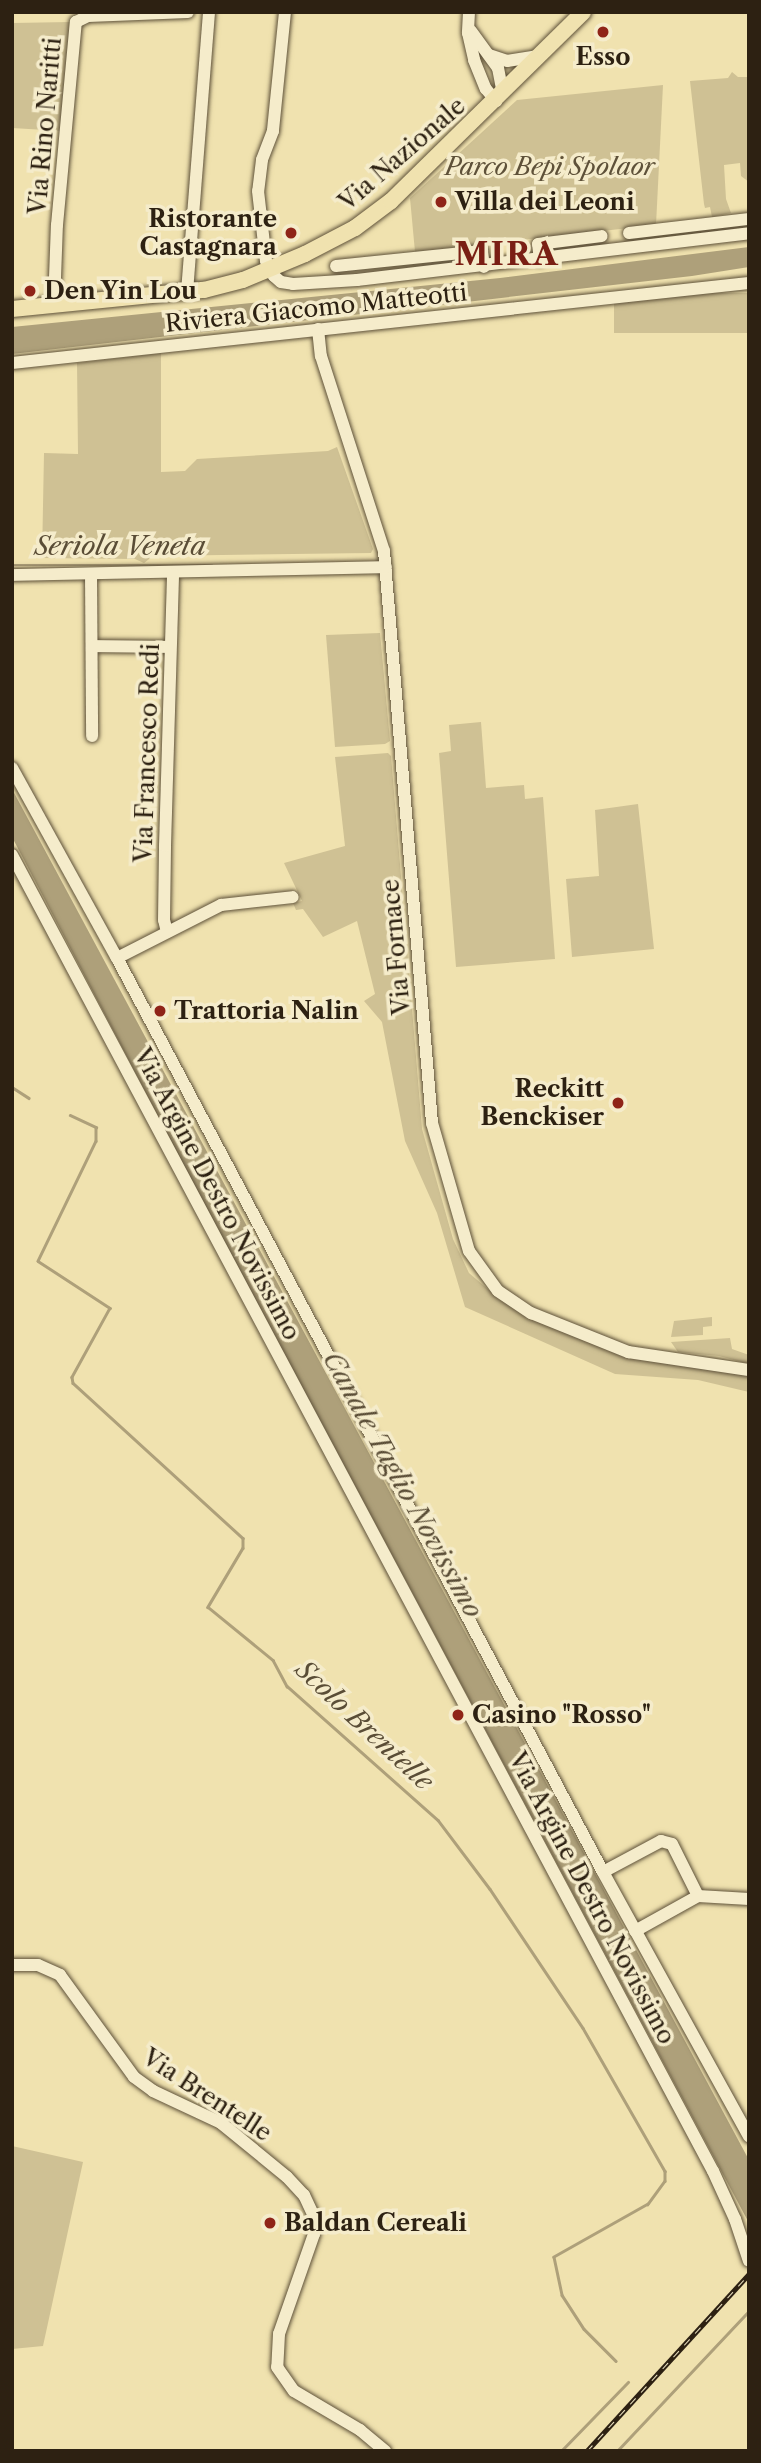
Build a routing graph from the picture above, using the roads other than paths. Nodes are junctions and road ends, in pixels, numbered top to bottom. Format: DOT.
graph roads {
  1 [pos="188,12"];
  2 [pos="209,12"];
  3 [pos="285,12"];
  4 [pos="583,12"];
  5 [pos="107,14"];
  6 [pos="468,18"];
  7 [pos="487,54"];
  8 [pos="540,56"];
  9 [pos="500,97"];
  10 [pos="749,219"];
  11 [pos="629,233"];
  12 [pos="749,233"];
  13 [pos="683,234"];
  14 [pos="602,236"];
  15 [pos="407,259"];
  16 [pos="540,260"];
  17 [pos="355,264"];
  18 [pos="336,266"];
  19 [pos="484,267"];
  20 [pos="270,270"];
  21 [pos="409,274"];
  22 [pos="357,280"];
  23 [pos="749,283"];
  24 [pos="187,292"];
  25 [pos="54,305"];
  26 [pos="12,309"];
  27 [pos="318,329"];
  28 [pos="12,363"];
  29 [pos="386,567"];
  30 [pos="91,574"];
  31 [pos="173,574"];
  32 [pos="12,575"];
  33 [pos="92,646"];
  34 [pos="170,647"];
  35 [pos="92,736"];
  36 [pos="12,768"];
  37 [pos="12,855"];
  38 [pos="293,897"];
  39 [pos="167,932"];
  40 [pos="117,958"];
  41 [pos="749,1370"];
  42 [pos="603,1872"];
  43 [pos="698,1896"];
  44 [pos="749,1899"];
  45 [pos="635,1931"];
  46 [pos="12,1965"];
  47 [pos="749,2136"];
  48 [pos="749,2261"];
  49 [pos="386,2451"];
  1 -- 5 [label="street, Via Rino Naritti"];
  2 -- 24 [label="street"];
  3 -- 20 [label="street"];
  4 -- 8 [label="main road, Via Nazionale"];
  5 -- 25 [label="street, Via Rino Naritti"];
  6 -- 7 [label="street"];
  6 -- 9 [label="street"];
  7 -- 8 [label="street"];
  7 -- 9 [label="street"];
  8 -- 9 [label="main road, Via Nazionale"];
  9 -- 20 [label="main road, Via Nazionale"];
  10 -- 13 [label="street"];
  11 -- 13 [label="street"];
  12 -- 13 [label="street"];
  13 -- 16 [label="street"];
  14 -- 16 [label="street"];
  15 -- 17 [label="street"];
  15 -- 19 [label="street"];
  15 -- 21 [label="street"];
  16 -- 19 [label="street"];
  17 -- 18 [label="street"];
  17 -- 22 [label="street"];
  19 -- 21 [label="street"];
  20 -- 22 [label="street"];
  20 -- 24 [label="main road, Via Nazionale"];
  21 -- 22 [label="street"];
  23 -- 27 [label="street, Riviera Giacomo Matteotti"];
  24 -- 25 [label="main road, Via Nazionale"];
  25 -- 26 [label="main road, Via Nazionale"];
  27 -- 28 [label="street, Riviera Giacomo Matteotti"];
  27 -- 29 [label="street, Via Fornace"];
  29 -- 31 [label="street"];
  29 -- 41 [label="street, Via Fornace"];
  30 -- 31 [label="street"];
  30 -- 32 [label="street"];
  30 -- 33 [label="street"];
  31 -- 34 [label="street, Via Francesco Redi"];
  33 -- 34 [label="street"];
  33 -- 35 [label="street"];
  34 -- 39 [label="street, Via Francesco Redi"];
  36 -- 40 [label="street"];
  37 -- 48 [label="street, Via Argine Destro Novissimo"];
  38 -- 39 [label="street"];
  39 -- 40 [label="street"];
  40 -- 42 [label="street"];
  42 -- 43 [label="street"];
  42 -- 45 [label="street"];
  43 -- 44 [label="street"];
  43 -- 45 [label="street"];
  45 -- 47 [label="street"];
  46 -- 49 [label="street, Via Brentelle"];
}
